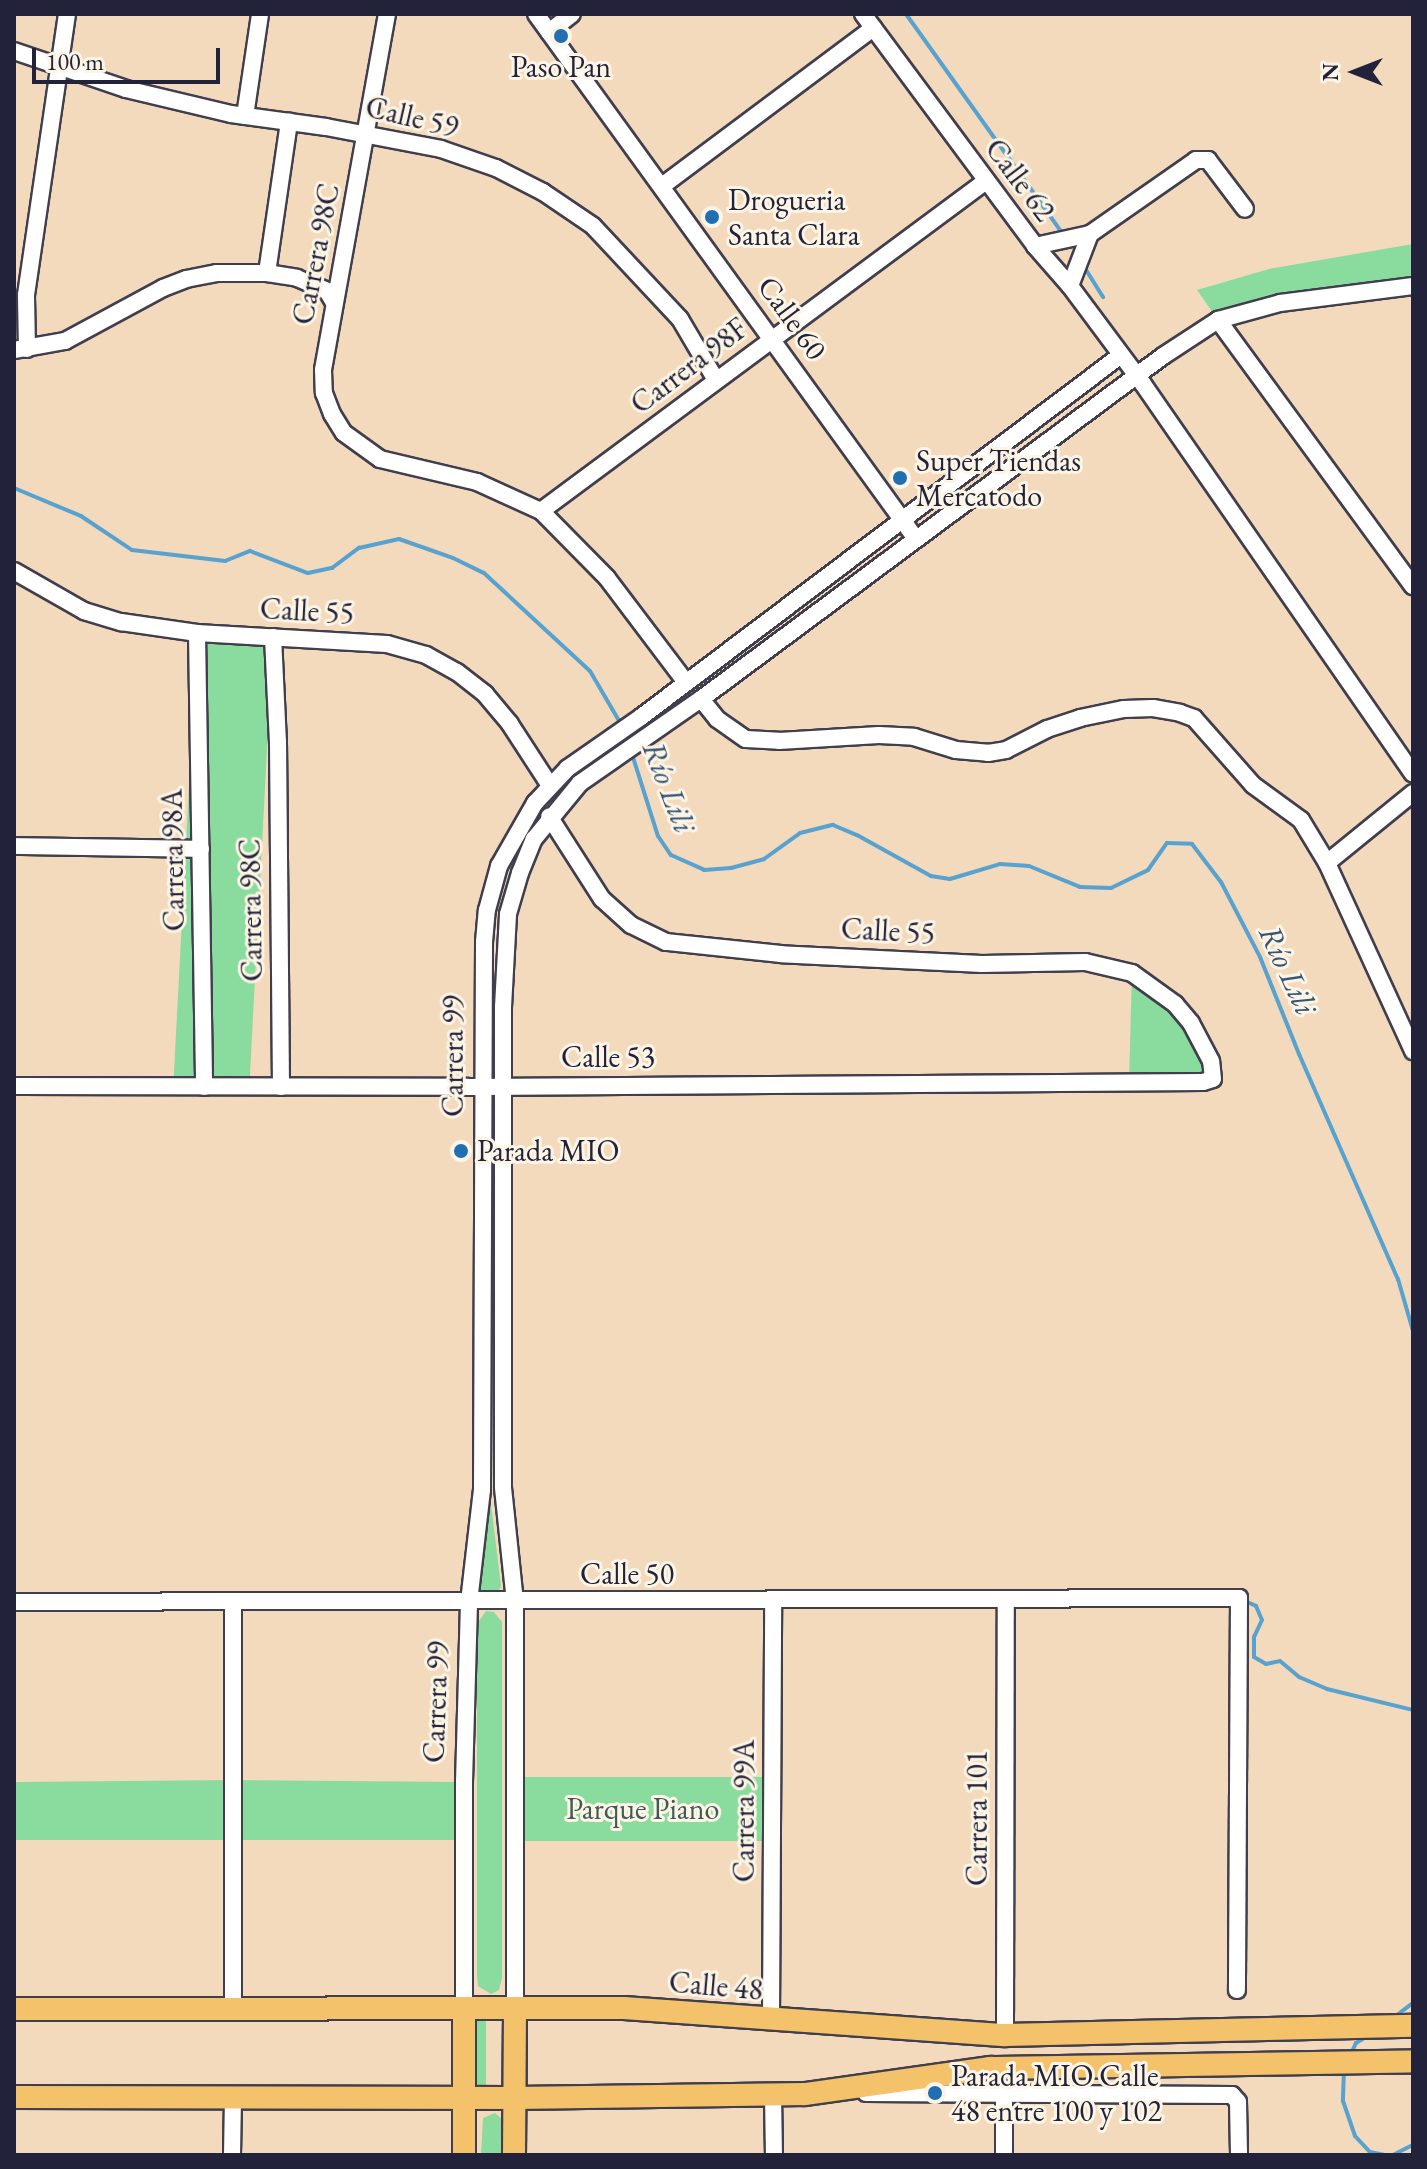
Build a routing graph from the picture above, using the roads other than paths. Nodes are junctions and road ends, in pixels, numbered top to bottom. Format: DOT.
graph roads {
  1 [pos="67,14"];
  2 [pos="260,14"];
  3 [pos="387,14"];
  4 [pos="536,14"];
  5 [pos="572,14"];
  6 [pos="863,14"];
  7 [pos="873,28"];
  8 [pos="549,32"];
  9 [pos="14,51"];
  10 [pos="59,66"];
  11 [pos="245,116"];
  12 [pos="289,122"];
  13 [pos="367,136"];
  14 [pos="986,181"];
  15 [pos="662,186"];
  16 [pos="1245,209"];
  17 [pos="1090,234"];
  18 [pos="1035,246"];
  19 [pos="267,273"];
  20 [pos="1070,286"];
  21 [pos="1413,286"];
  22 [pos="333,301"];
  23 [pos="1218,320"];
  24 [pos="773,338"];
  25 [pos="20,349"];
  26 [pos="1121,355"];
  27 [pos="1137,377"];
  28 [pos="716,380"];
  29 [pos="541,511"];
  30 [pos="902,519"];
  31 [pos="916,539"];
  32 [pos="14,571"];
  33 [pos="1413,586"];
  34 [pos="197,633"];
  35 [pos="273,637"];
  36 [pos="685,681"];
  37 [pos="701,699"];
  38 [pos="1413,774"];
  39 [pos="549,784"];
  40 [pos="1413,793"];
  41 [pos="549,816"];
  42 [pos="14,846"];
  43 [pos="201,849"];
  44 [pos="1327,863"];
  45 [pos="1413,1051"];
  46 [pos="1203,1082"];
  47 [pos="14,1086"];
  48 [pos="504,1086"];
  49 [pos="204,1087"];
  50 [pos="281,1087"];
  51 [pos="483,1087"];
  52 [pos="1006,1600"];
  53 [pos="233,1601"];
  54 [pos="14,1602"];
  55 [pos="469,1602"];
  56 [pos="515,1602"];
  57 [pos="773,1602"];
  58 [pos="1237,1990"];
  59 [pos="233,2007"];
  60 [pos="464,2008"];
  61 [pos="14,2009"];
  62 [pos="515,2009"];
  63 [pos="771,2020"];
  64 [pos="1413,2026"];
  65 [pos="1005,2035"];
  66 [pos="1413,2061"];
  67 [pos="773,2094"];
  68 [pos="805,2094"];
  69 [pos="1004,2094"];
  70 [pos="233,2096"];
  71 [pos="14,2097"];
  72 [pos="464,2098"];
  73 [pos="514,2098"];
  74 [pos="232,2155"];
  75 [pos="464,2155"];
  76 [pos="514,2155"];
  77 [pos="774,2155"];
  78 [pos="1004,2155"];
  79 [pos="1239,2155"];
  1 -- 10 [label="street"];
  2 -- 11 [label="street"];
  3 -- 13 [label="street, Carrera 98C"];
  4 -- 8 [label="street, Calle 60"];
  5 -- 8 [label="street"];
  6 -- 7 [label="street, Calle 62"];
  7 -- 14 [label="street, Calle 62"];
  7 -- 15 [label="street"];
  8 -- 15 [label="street, Calle 60"];
  9 -- 10 [label="street, Calle 59"];
  10 -- 11 [label="street, Calle 59"];
  10 -- 25 [label="street"];
  11 -- 12 [label="street, Calle 59"];
  12 -- 13 [label="street, Calle 59"];
  12 -- 19 [label="street"];
  13 -- 22 [label="street, Carrera 98C"];
  13 -- 28 [label="street, Calle 59"];
  14 -- 18 [label="street, Calle 62"];
  14 -- 24 [label="street, Carrera 98F"];
  15 -- 24 [label="street, Calle 60"];
  16 -- 17 [label="street"];
  17 -- 18 [label="street"];
  17 -- 20 [label="street"];
  18 -- 20 [label="street, Calle 62"];
  19 -- 22 [label="street"];
  19 -- 25 [label="street"];
  20 -- 26 [label="street, Calle 62"];
  21 -- 23 [label="street"];
  22 -- 29 [label="street, Carrera 98C"];
  23 -- 27 [label="street"];
  23 -- 33 [label="street"];
  24 -- 28 [label="street, Carrera 98F"];
  24 -- 30 [label="street, Calle 60"];
  26 -- 27 [label="street, Calle 62"];
  26 -- 30 [label="street, Carrera 99"];
  27 -- 31 [label="street, Carrera 99"];
  27 -- 38 [label="street, Calle 62"];
  28 -- 29 [label="street, Carrera 98F"];
  29 -- 36 [label="street"];
  30 -- 31 [label="street, Calle 60"];
  30 -- 36 [label="street, Carrera 99"];
  31 -- 37 [label="street, Carrera 99"];
  32 -- 34 [label="street, Calle 55"];
  34 -- 35 [label="street, Calle 55"];
  34 -- 43 [label="street, Carrera 98A"];
  35 -- 39 [label="street, Calle 55"];
  35 -- 50 [label="street, Carrera 98C"];
  36 -- 39 [label="street, Carrera 99"];
  37 -- 41 [label="street, Carrera 99"];
  37 -- 44 [label="street"];
  39 -- 51 [label="street, Carrera 99"];
  40 -- 44 [label="street"];
  41 -- 46 [label="street, Calle 55"];
  41 -- 48 [label="street, Carrera 99"];
  42 -- 43 [label="street"];
  43 -- 49 [label="street, Carrera 98A"];
  44 -- 45 [label="street"];
  46 -- 48 [label="street, Calle 53"];
  47 -- 49 [label="street, Calle 53"];
  48 -- 51 [label="street, Calle 53"];
  48 -- 56 [label="street, Carrera 99"];
  49 -- 50 [label="street, Calle 53"];
  50 -- 51 [label="street, Calle 53"];
  51 -- 55 [label="street, Carrera 99"];
  52 -- 57 [label="street, Calle 50"];
  52 -- 58 [label="street, Calle 50"];
  52 -- 65 [label="street, Carrera 101"];
  53 -- 54 [label="street, Calle 50"];
  53 -- 55 [label="street, Calle 50"];
  53 -- 59 [label="street"];
  55 -- 56 [label="street, Calle 50"];
  55 -- 60 [label="street, Carrera 99"];
  56 -- 57 [label="street, Calle 50"];
  56 -- 62 [label="street, Carrera 99"];
  57 -- 63 [label="street, Carrera 99A"];
  59 -- 60 [label="main road, Calle 48"];
  59 -- 61 [label="main road, Calle 48"];
  60 -- 62 [label="main road, Calle 48"];
  60 -- 72 [label="main road, Carrera 99"];
  62 -- 63 [label="main road, Calle 48"];
  62 -- 73 [label="main road, Carrera 99"];
  63 -- 65 [label="main road, Calle 48"];
  64 -- 65 [label="main road, Calle 48"];
  66 -- 68 [label="main road"];
  67 -- 68 [label="main road"];
  67 -- 73 [label="main road"];
  67 -- 77 [label="street"];
  68 -- 69 [label="street"];
  69 -- 78 [label="street"];
  69 -- 79 [label="street"];
  70 -- 71 [label="main road"];
  70 -- 72 [label="main road"];
  70 -- 74 [label="street"];
  72 -- 73 [label="main road"];
  72 -- 75 [label="main road, Carrera 99"];
  73 -- 76 [label="main road, Carrera 99"];
}
